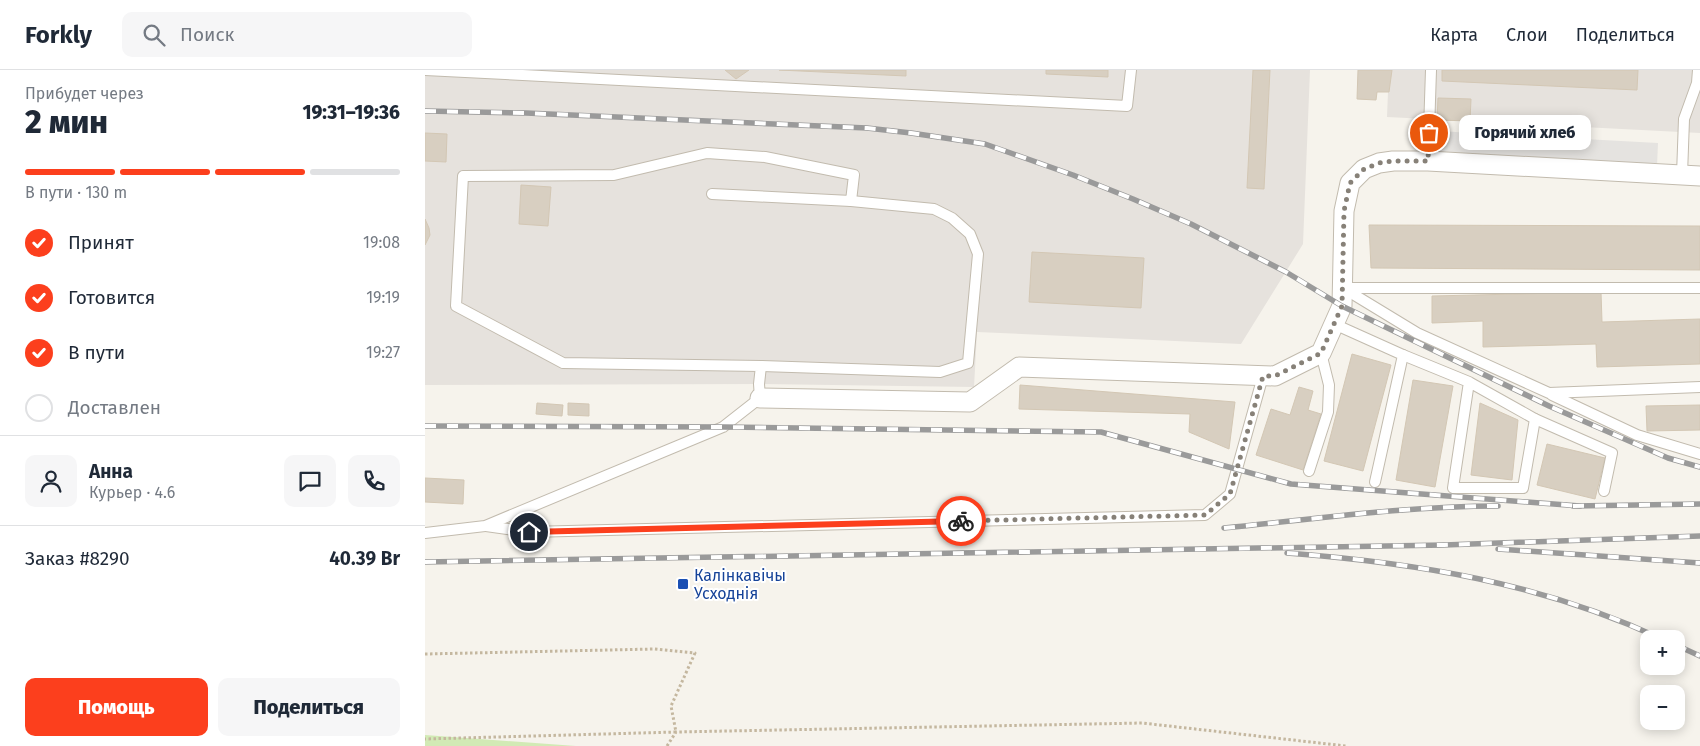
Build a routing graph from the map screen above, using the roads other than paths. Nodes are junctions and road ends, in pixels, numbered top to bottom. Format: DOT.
graph roads {
  1 [pos="425,70"];
  2 [pos="1131,70"];
  3 [pos="1431,70"];
  4 [pos="1698,70"];
  5 [pos="1428,161"];
  6 [pos="1691,175"];
  7 [pos="712,194"];
  8 [pos="851,201"];
  9 [pos="1343,288"];
  10 [pos="1700,288"];
  11 [pos="1334,324"];
  12 [pos="1321,353"];
  13 [pos="1403,355"];
  14 [pos="761,366"];
  15 [pos="1263,376"];
  16 [pos="1469,382"];
  17 [pos="1700,387"];
  18 [pos="1549,393"];
  19 [pos="760,398"];
  20 [pos="1535,419"];
  21 [pos="1700,454"];
  22 [pos="1309,472"];
  23 [pos="1375,482"];
  24 [pos="1604,491"];
  25 [pos="485,526"];
  26 [pos="425,533"];
  1 -- 2 [label="lane"];
  3 -- 5 [label="lane"];
  4 -- 6 [label="lane"];
  5 -- 6 [label="street"];
  5 -- 9 [label="street"];
  7 -- 8 [label="lane"];
  8 -- 14 [label="lane"];
  8 -- 14 [label="lane"];
  9 -- 10 [label="lane"];
  9 -- 11 [label="street"];
  9 -- 18 [label="lane"];
  11 -- 12 [label="street"];
  11 -- 13 [label="lane"];
  12 -- 15 [label="street"];
  12 -- 22 [label="lane"];
  13 -- 16 [label="lane"];
  13 -- 23 [label="lane"];
  14 -- 19 [label="lane"];
  15 -- 19 [label="street"];
  15 -- 25 [label="lane"];
  16 -- 20 [label="lane"];
  16 -- 20 [label="lane"];
  17 -- 18 [label="lane"];
  18 -- 21 [label="lane"];
  19 -- 25 [label="lane"];
  20 -- 24 [label="lane"];
  25 -- 26 [label="lane"];
}
